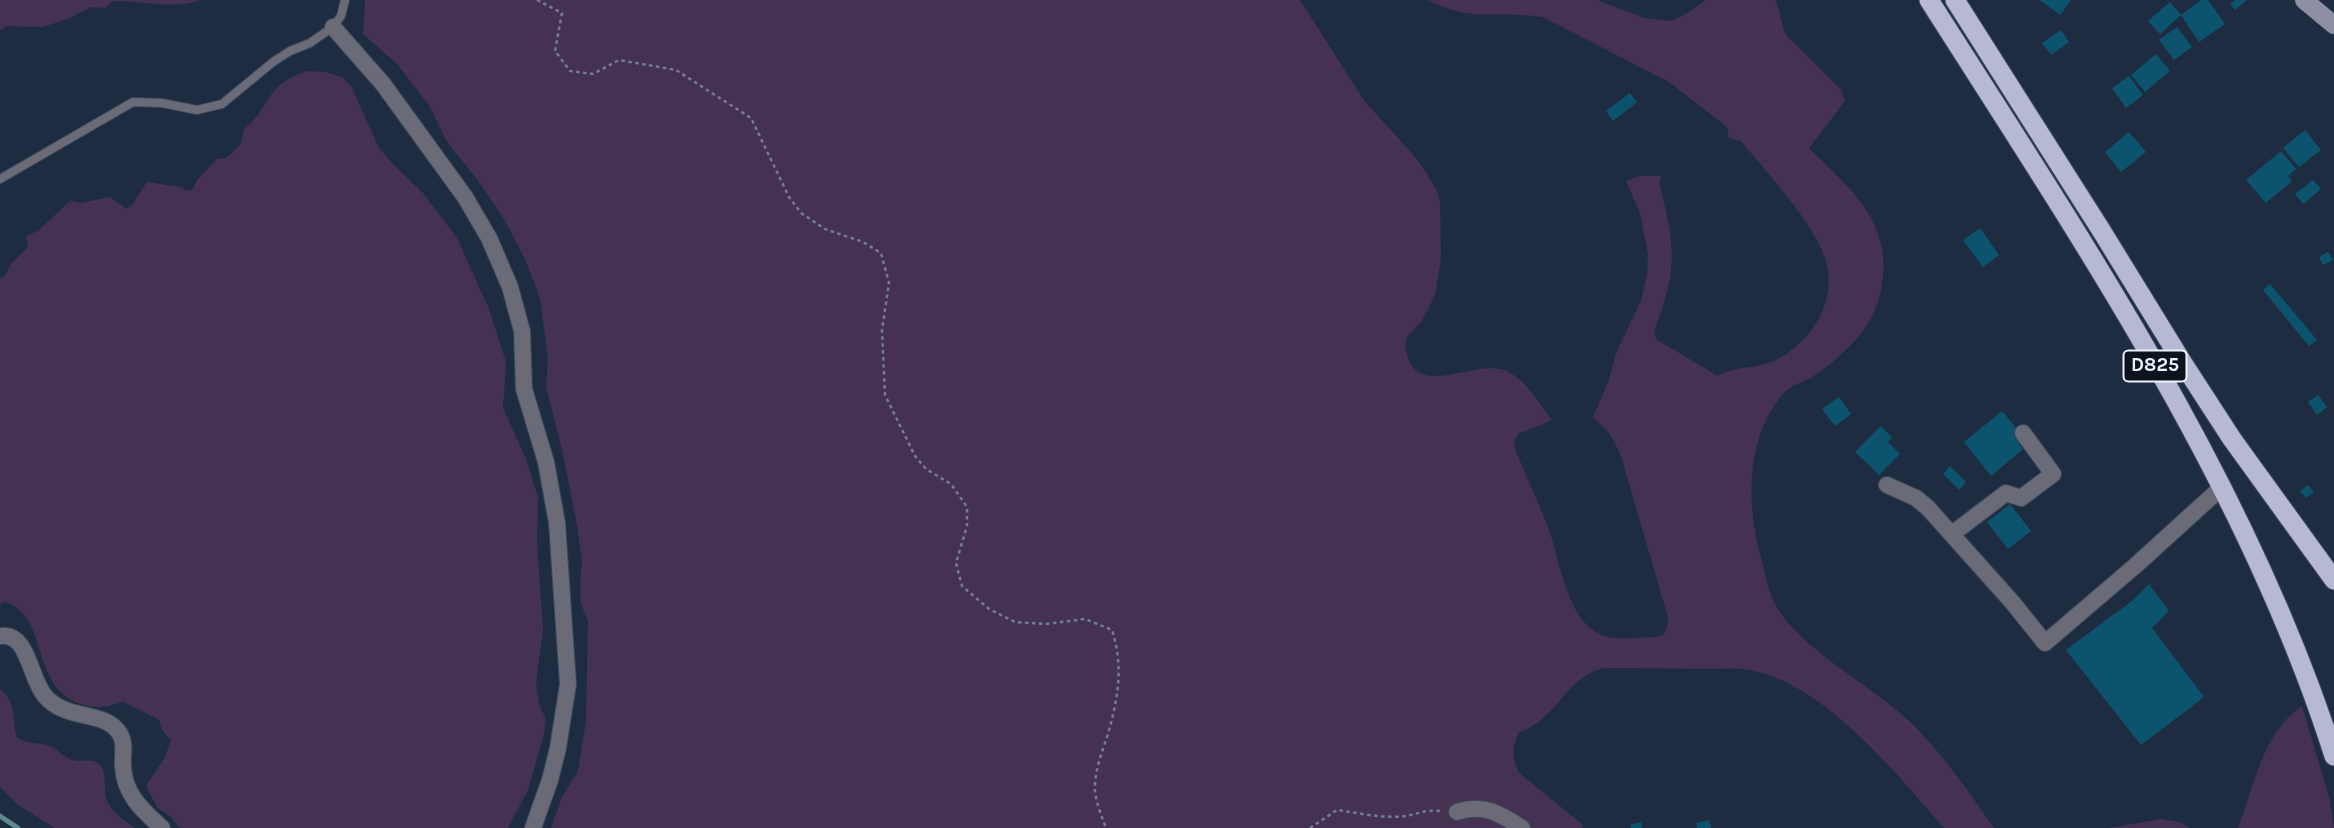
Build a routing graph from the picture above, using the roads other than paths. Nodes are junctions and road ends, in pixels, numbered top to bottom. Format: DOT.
graph roads {
  1 [pos="345,0"];
  2 [pos="1929,0"];
  3 [pos="1955,0"];
  4 [pos="2304,0"];
  5 [pos="2334,26"];
  6 [pos="333,27"];
  7 [pos="0,179"];
  8 [pos="2023,433"];
  9 [pos="1887,485"];
  10 [pos="2222,487"];
  11 [pos="1952,534"];
  12 [pos="2334,580"];
  13 [pos="0,636"];
  14 [pos="2334,755"];
  15 [pos="1457,812"];
  16 [pos="1497,814"];
  17 [pos="162,828"];
  18 [pos="534,828"];
  19 [pos="1512,828"];
  20 [pos="1522,828"];
  1 -- 6 [label="lane"];
  2 -- 10 [label="highway, D825"];
  3 -- 12 [label="highway, D825"];
  4 -- 5 [label="main road"];
  6 -- 7 [label="lane"];
  6 -- 18 [label="street"];
  8 -- 11 [label="street"];
  9 -- 11 [label="street"];
  10 -- 11 [label="street"];
  10 -- 14 [label="highway, D825"];
  13 -- 17 [label="street"];
  15 -- 16 [label="street"];
  16 -- 19 [label="street"];
  16 -- 20 [label="street"];
}
